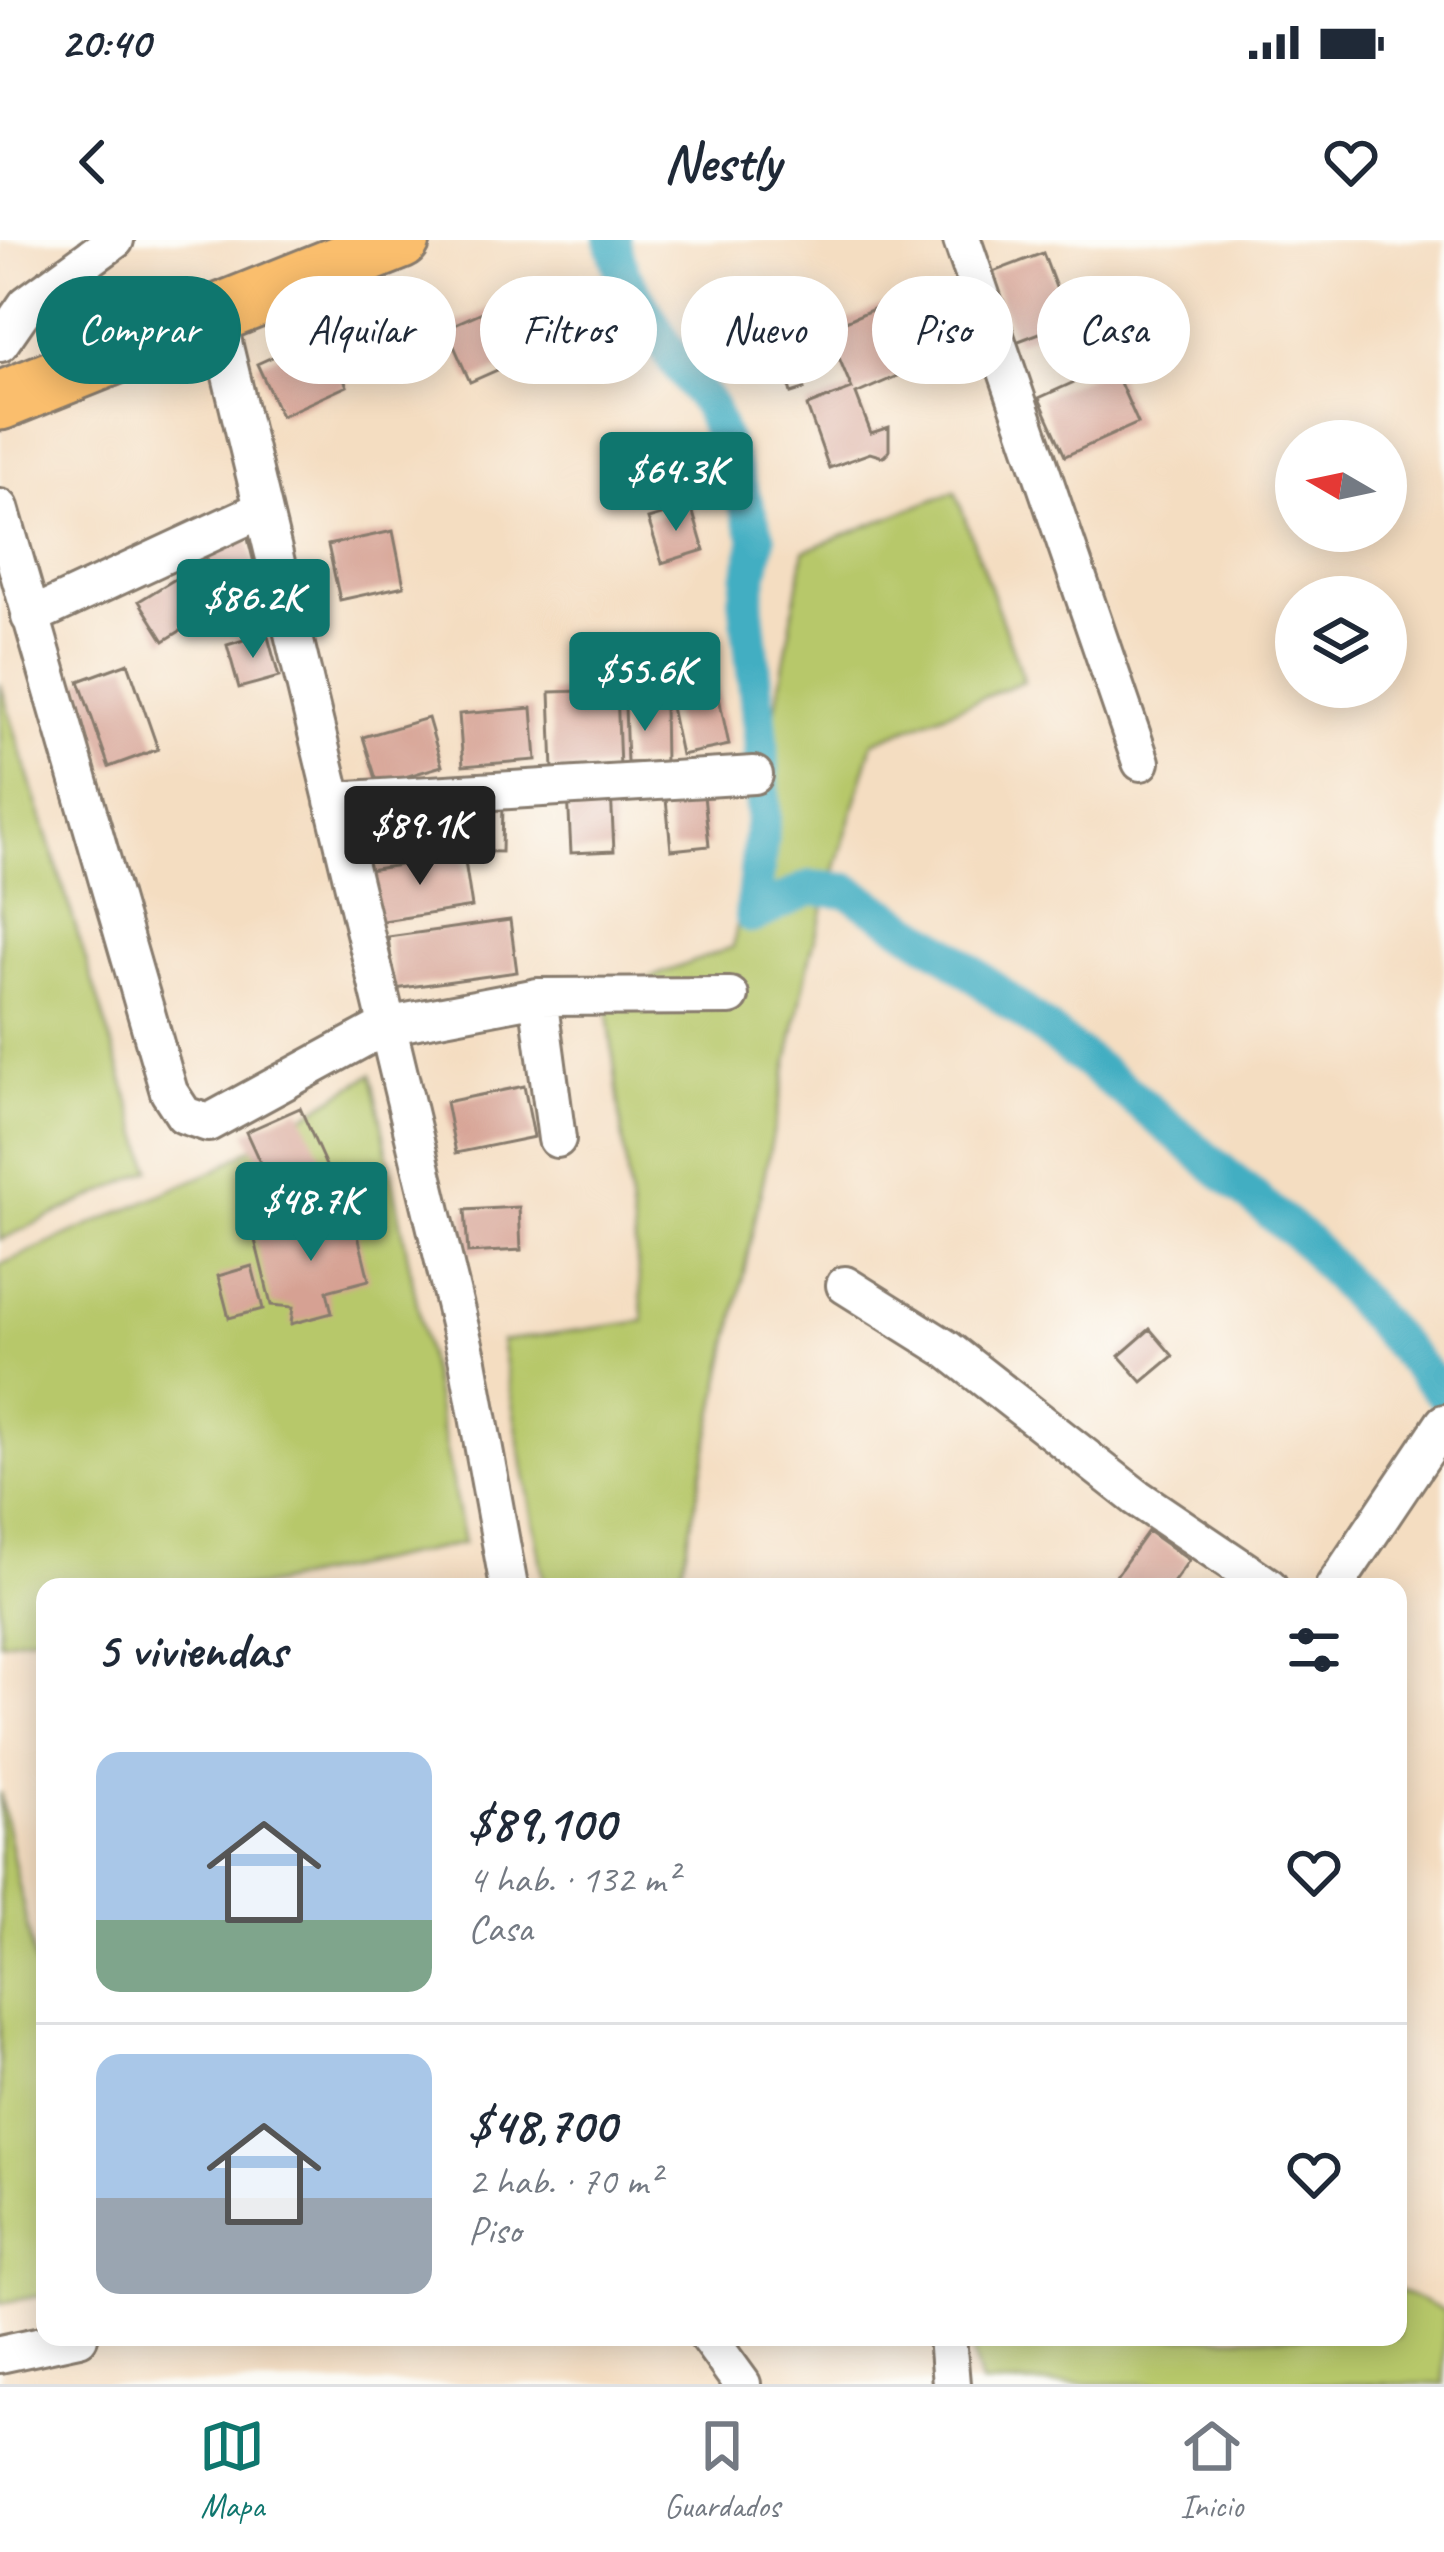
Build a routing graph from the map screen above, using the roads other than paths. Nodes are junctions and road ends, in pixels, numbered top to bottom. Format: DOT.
graph roads {
  1 [pos="115,240"];
  2 [pos="401,240"];
  3 [pos="962,240"];
  4 [pos="241,303"];
  5 [pos="0,344"];
  6 [pos="42,384"];
  7 [pos="233,384"];
  8 [pos="0,401"];
  9 [pos="0,508"];
  10 [pos="263,509"];
  11 [pos="31,616"];
  12 [pos="1142,762"];
  13 [pos="754,775"];
  14 [pos="333,801"];
  15 [pos="730,996"];
  16 [pos="538,997"];
  17 [pos="386,1026"];
  18 [pos="557,1139"];
  19 [pos="845,1285"];
  20 [pos="1444,1423"];
  21 [pos="507,1578"];
  22 [pos="1256,1578"];
  23 [pos="1340,1578"];
  24 [pos="37,2346"];
  25 [pos="715,2346"];
  26 [pos="948,2346"];
  27 [pos="0,2354"];
  28 [pos="742,2384"];
  29 [pos="951,2384"];
  1 -- 5 [label="street"];
  2 -- 4 [label="main road"];
  3 -- 12 [label="street"];
  6 -- 8 [label="main road"];
  7 -- 10 [label="street"];
  9 -- 11 [label="street"];
  10 -- 11 [label="street"];
  10 -- 14 [label="street"];
  11 -- 17 [label="street"];
  13 -- 14 [label="street"];
  14 -- 17 [label="street"];
  15 -- 16 [label="street"];
  16 -- 17 [label="street"];
  16 -- 18 [label="street"];
  17 -- 21 [label="street"];
  19 -- 22 [label="street"];
  20 -- 23 [label="street"];
  24 -- 27 [label="street"];
  25 -- 28 [label="street"];
  26 -- 29 [label="street"];
}
